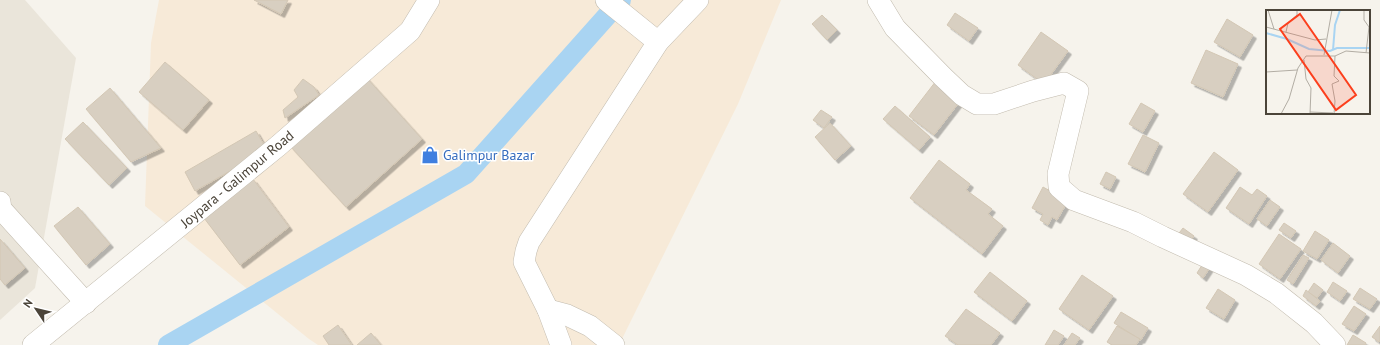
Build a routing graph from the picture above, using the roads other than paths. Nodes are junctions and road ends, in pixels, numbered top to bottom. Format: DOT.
graph roads {
  1 [pos="429,0"];
  2 [pos="606,0"];
  3 [pos="698,0"];
  4 [pos="878,0"];
  5 [pos="658,42"];
  6 [pos="0,202"];
  7 [pos="86,303"];
  8 [pos="548,310"];
  9 [pos="33,345"];
  10 [pos="561,345"];
  11 [pos="614,345"];
  12 [pos="1335,345"];
  1 -- 7 [label="street, Joypara - Galimpur Road"];
  2 -- 5 [label="street"];
  3 -- 5 [label="street"];
  4 -- 12 [label="street"];
  5 -- 8 [label="street"];
  6 -- 7 [label="street"];
  7 -- 9 [label="street, Joypara - Galimpur Road"];
  8 -- 10 [label="street"];
  8 -- 11 [label="street"];
}
